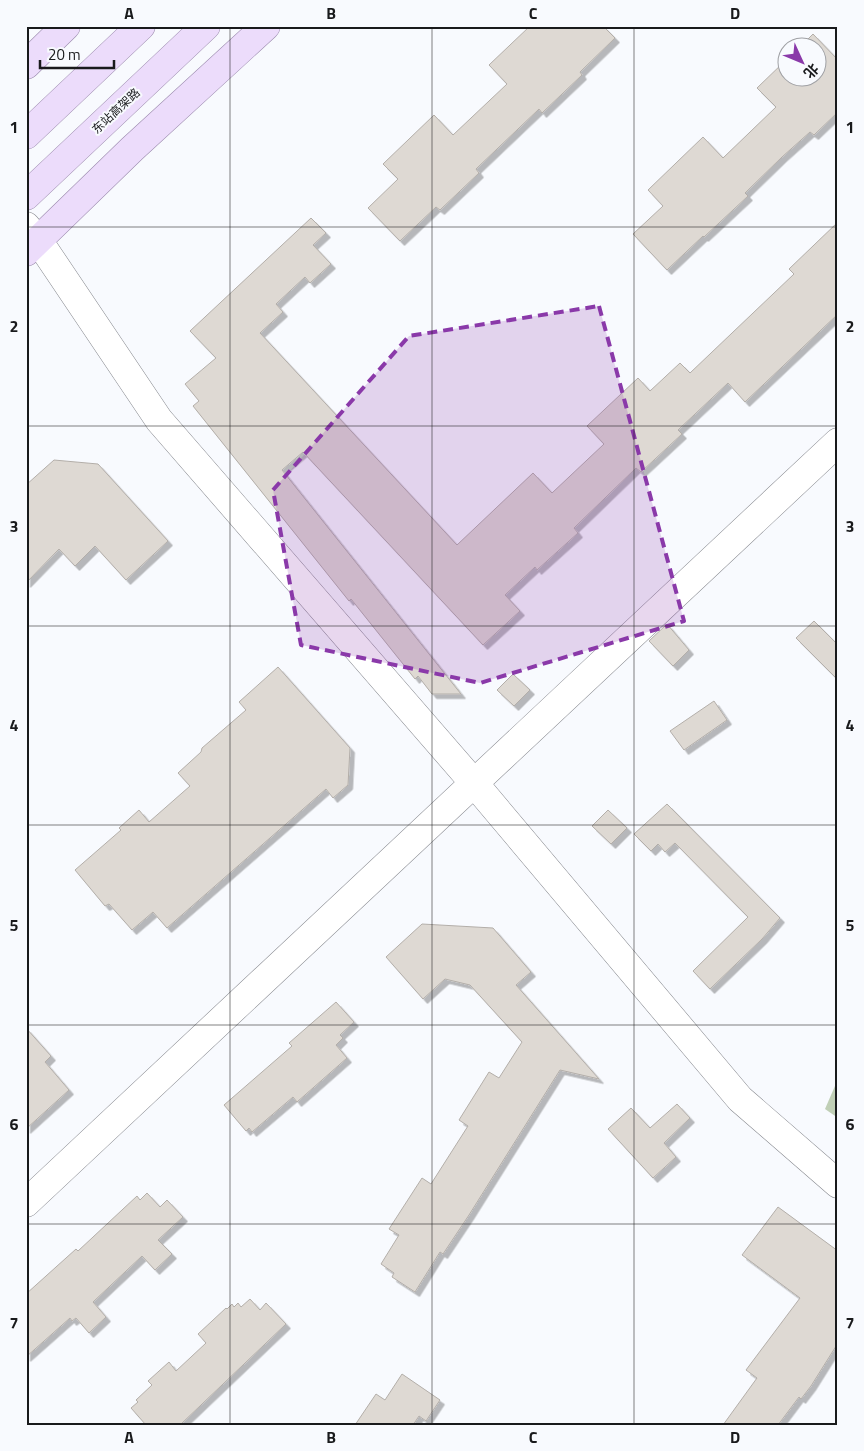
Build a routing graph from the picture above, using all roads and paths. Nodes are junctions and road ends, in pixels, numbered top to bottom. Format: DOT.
graph roads {
  1 [pos="66,26"];
  2 [pos="140,26"];
  3 [pos="206,26"];
  4 [pos="266,26"];
  5 [pos="26,65"];
  6 [pos="26,135"];
  7 [pos="26,196"];
  8 [pos="30,239"];
  9 [pos="838,442"];
  10 [pos="474,783"];
  11 [pos="838,1184"];
  12 [pos="26,1203"];
  1 -- 5 [label="main road"];
  2 -- 6 [label="main road"];
  3 -- 7 [label="main road, 东站高架路"];
  4 -- 8 [label="main road"];
  8 -- 10 [label="street"];
  9 -- 10 [label="street"];
  10 -- 11 [label="street"];
  10 -- 12 [label="street"];
}
